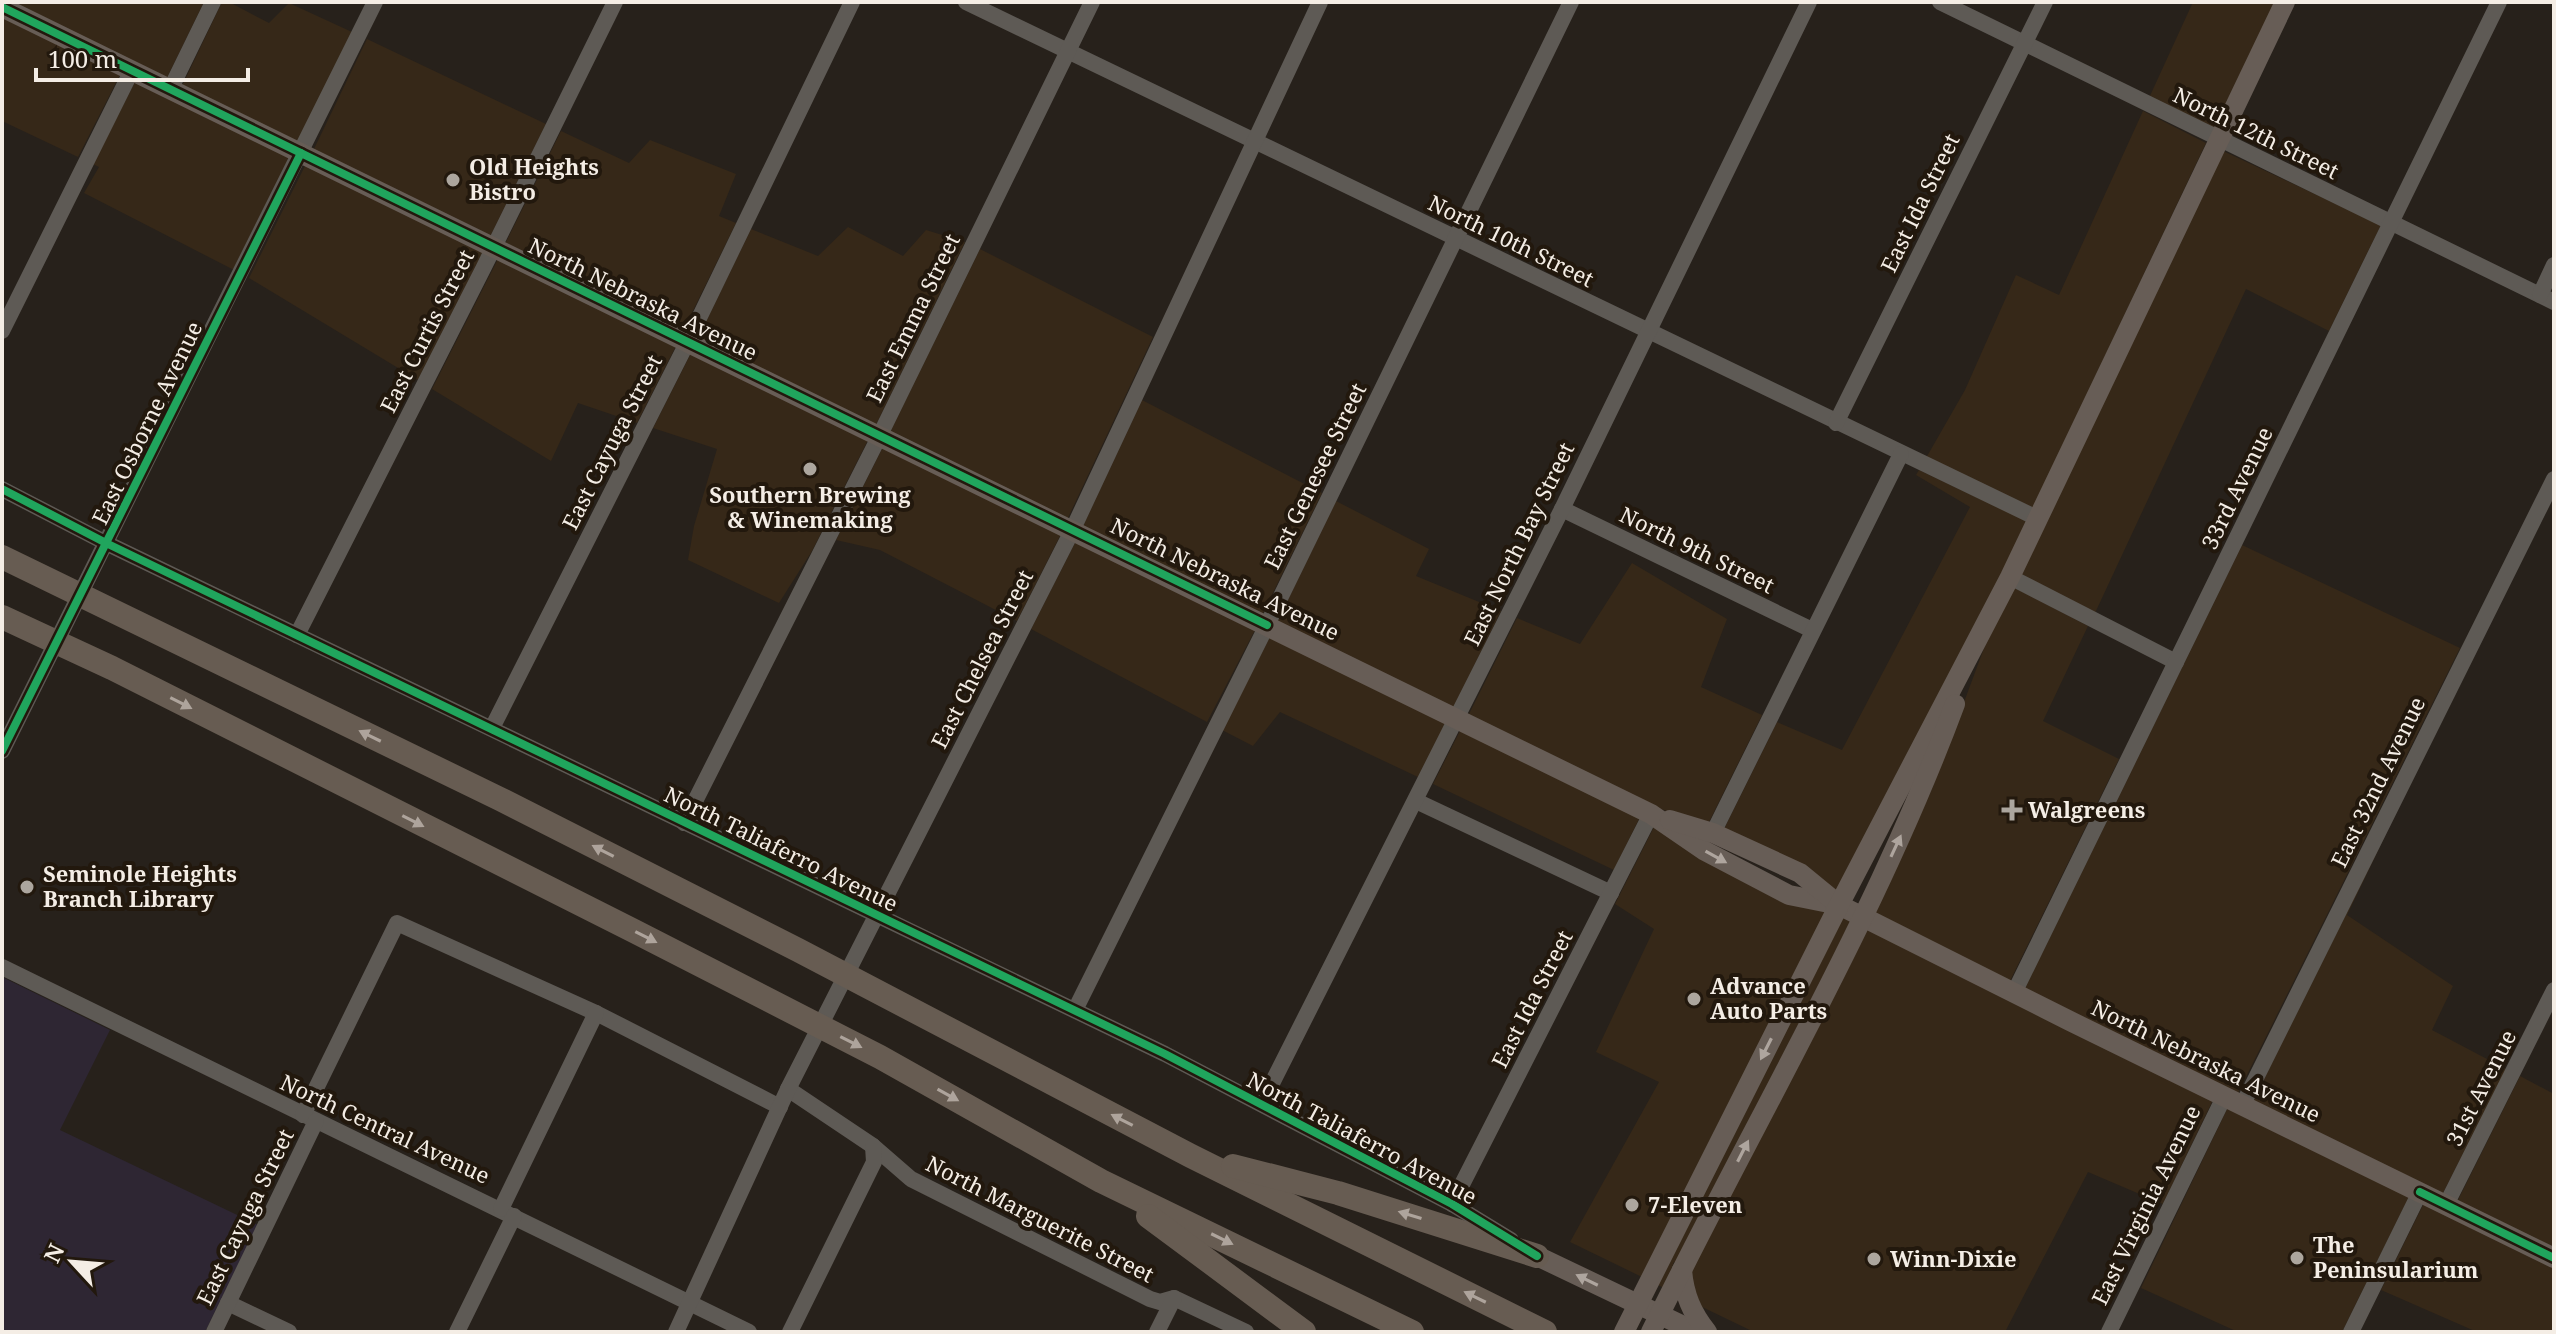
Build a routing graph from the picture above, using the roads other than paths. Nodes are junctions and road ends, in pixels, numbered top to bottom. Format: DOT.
graph roads {
  1 [pos="213,2"];
  2 [pos="375,2"];
  3 [pos="615,2"];
  4 [pos="852,2"];
  5 [pos="966,2"];
  6 [pos="1092,2"];
  7 [pos="1320,2"];
  8 [pos="1571,2"];
  9 [pos="1809,2"];
  10 [pos="1940,2"];
  11 [pos="2045,2"];
  12 [pos="2285,2"];
  13 [pos="2499,2"];
  14 [pos="3,5"];
  15 [pos="2024,44"];
  16 [pos="1068,51"];
  17 [pos="132,70"];
  18 [pos="171,88"];
  19 [pos="2217,140"];
  20 [pos="1253,141"];
  21 [pos="301,153"];
  22 [pos="2392,222"];
  23 [pos="1455,239"];
  24 [pos="494,247"];
  25 [pos="2554,265"];
  26 [pos="2547,298"];
  27 [pos="2,331"];
  28 [pos="1649,333"];
  29 [pos="688,341"];
  30 [pos="1836,423"];
  31 [pos="880,435"];
  32 [pos="1901,454"];
  33 [pos="2554,479"];
  34 [pos="2,489"];
  35 [pos="1562,509"];
  36 [pos="2037,518"];
  37 [pos="1072,531"];
  38 [pos="108,544"];
  39 [pos="2,557"];
  40 [pos="2010,577"];
  41 [pos="4,618"];
  42 [pos="1986,621"];
  43 [pos="1267,625"];
  44 [pos="1812,630"];
  45 [pos="297,635"];
  46 [pos="2176,662"];
  47 [pos="1457,719"];
  48 [pos="492,728"];
  49 [pos="2,751"];
  50 [pos="1416,801"];
  51 [pos="1651,814"];
  52 [pos="684,823"];
  53 [pos="1713,833"];
  54 [pos="1611,893"];
  55 [pos="1839,905"];
  56 [pos="878,916"];
  57 [pos="1862,916"];
  58 [pos="2,967"];
  59 [pos="2554,990"];
  60 [pos="2014,993"];
  61 [pos="1075,1010"];
  62 [pos="596,1013"];
  63 [pos="788,1089"];
  64 [pos="2233,1101"];
  65 [pos="1262,1103"];
  66 [pos="780,1107"];
  67 [pos="310,1118"];
  68 [pos="873,1146"];
  69 [pos="1191,1156"];
  70 [pos="911,1179"];
  71 [pos="864,1181"];
  72 [pos="1101,1181"];
  73 [pos="2420,1192"];
  74 [pos="1452,1204"];
  75 [pos="2446,1205"];
  76 [pos="507,1212"];
  77 [pos="1537,1256"];
  78 [pos="2554,1258"];
  79 [pos="1682,1270"];
  80 [pos="1174,1298"];
  81 [pos="228,1303"];
  82 [pos="690,1303"];
  83 [pos="1637,1304"];
  84 [pos="1655,1324"];
  85 [pos="214,1332"];
  86 [pos="289,1332"];
  87 [pos="457,1332"];
  88 [pos="676,1332"];
  89 [pos="749,1332"];
  90 [pos="790,1332"];
  91 [pos="1157,1332"];
  92 [pos="1246,1332"];
  93 [pos="1304,1332"];
  94 [pos="1412,1332"];
  95 [pos="1545,1332"];
  96 [pos="1624,1332"];
  97 [pos="1696,1332"];
  98 [pos="1707,1332"];
  99 [pos="2109,1332"];
  100 [pos="2351,1332"];
  1 -- 18 [label="street"];
  2 -- 21 [label="street, East Osborne Avenue"];
  3 -- 24 [label="street, East Curtis Street"];
  4 -- 29 [label="street, East Cayuga Street"];
  5 -- 16 [label="street, North 10th Street"];
  6 -- 16 [label="street, East Emma Street"];
  7 -- 20 [label="street, East Chelsea Street"];
  8 -- 23 [label="street, East Genesee Street"];
  9 -- 28 [label="street, East North Bay Street"];
  10 -- 15 [label="street, North 12th Street"];
  11 -- 15 [label="street, East Ida Street"];
  12 -- 19 [label="main road"];
  13 -- 22 [label="street, 33rd Avenue"];
  14 -- 17 [label="main road, North Nebraska Avenue"];
  15 -- 19 [label="street, North 12th Street"];
  15 -- 30 [label="street, East Ida Street"];
  16 -- 20 [label="street, North 10th Street"];
  16 -- 31 [label="street, East Emma Street"];
  17 -- 18 [label="main road, North Nebraska Avenue"];
  17 -- 27 [label="street"];
  18 -- 21 [label="main road, North Nebraska Avenue"];
  19 -- 22 [label="street, North 12th Street"];
  19 -- 36 [label="main road"];
  20 -- 23 [label="street, North 10th Street"];
  20 -- 37 [label="street, East Chelsea Street"];
  21 -- 24 [label="main road, North Nebraska Avenue"];
  21 -- 38 [label="street, East Osborne Avenue"];
  22 -- 26 [label="street, North 12th Street"];
  22 -- 46 [label="street, 33rd Avenue"];
  23 -- 28 [label="street, North 10th Street"];
  23 -- 43 [label="street, East Genesee Street"];
  24 -- 29 [label="main road, North Nebraska Avenue"];
  24 -- 45 [label="street, East Curtis Street"];
  25 -- 26 [label="street"];
  28 -- 30 [label="street, North 10th Street"];
  28 -- 35 [label="street, East North Bay Street"];
  29 -- 31 [label="main road, North Nebraska Avenue"];
  29 -- 48 [label="street, East Cayuga Street"];
  30 -- 32 [label="street, North 10th Street"];
  31 -- 37 [label="main road, North Nebraska Avenue"];
  31 -- 52 [label="street, East Emma Street"];
  32 -- 36 [label="street, North 10th Street"];
  32 -- 44 [label="street"];
  33 -- 64 [label="street, East 32nd Avenue"];
  34 -- 38 [label="street, North Taliaferro Avenue"];
  35 -- 44 [label="street, North 9th Street"];
  35 -- 47 [label="street, East North Bay Street"];
  36 -- 40 [label="main road"];
  37 -- 43 [label="main road, North Nebraska Avenue"];
  37 -- 56 [label="street, East Chelsea Street"];
  38 -- 45 [label="street, North Taliaferro Avenue"];
  38 -- 49 [label="street, East Osborne Avenue"];
  69 -- 39 [label="highway, one-way"];
  40 -- 42 [label="main road"];
  40 -- 46 [label="street"];
  41 -- 72 [label="highway, one-way"];
  42 -- 55 [label="main road"];
  57 -- 42 [label="main road, one-way"];
  43 -- 47 [label="main road, North Nebraska Avenue"];
  43 -- 61 [label="street, East Genesee Street"];
  44 -- 53 [label="street"];
  45 -- 48 [label="street, North Taliaferro Avenue"];
  46 -- 60 [label="street, 33rd Avenue"];
  47 -- 50 [label="street, East North Bay Street"];
  47 -- 51 [label="main road, North Nebraska Avenue"];
  48 -- 52 [label="street, North Taliaferro Avenue"];
  50 -- 54 [label="street"];
  50 -- 65 [label="street, East North Bay Street"];
  51 -- 53 [label="main road, North Nebraska Avenue"];
  51 -- 54 [label="street, East Ida Street"];
  51 -- 55 [label="main road, North Nebraska Avenue, one-way"];
  52 -- 56 [label="street, North Taliaferro Avenue"];
  53 -- 55 [label="main road, North Nebraska Avenue"];
  54 -- 74 [label="street, East Ida Street"];
  55 -- 57 [label="main road, North Nebraska Avenue"];
  55 -- 83 [label="main road, one-way"];
  56 -- 61 [label="street, North Taliaferro Avenue"];
  56 -- 63 [label="street, East Chelsea Street"];
  57 -- 60 [label="main road, North Nebraska Avenue"];
  79 -- 57 [label="main road, one-way"];
  58 -- 67 [label="street, North Central Avenue"];
  59 -- 75 [label="street, 31st Avenue"];
  60 -- 64 [label="main road, North Nebraska Avenue"];
  61 -- 65 [label="street, North Taliaferro Avenue"];
  62 -- 66 [label="street"];
  62 -- 67 [label="street, East Cayuga Street"];
  62 -- 76 [label="street"];
  63 -- 66 [label="street, East Chelsea Street"];
  63 -- 68 [label="street, North Marguerite Street"];
  64 -- 73 [label="main road, North Nebraska Avenue"];
  64 -- 99 [label="street, East Virginia Avenue"];
  65 -- 74 [label="street, North Taliaferro Avenue"];
  66 -- 82 [label="street, East Chelsea Street"];
  67 -- 76 [label="street, North Central Avenue"];
  67 -- 81 [label="street, East Cayuga Street"];
  68 -- 70 [label="street, North Marguerite Street"];
  68 -- 71 [label="street"];
  77 -- 69 [label="highway, one-way"];
  95 -- 69 [label="highway, one-way"];
  70 -- 71 [label="street"];
  70 -- 80 [label="street, North Marguerite Street"];
  71 -- 90 [label="street"];
  72 -- 93 [label="highway"];
  72 -- 94 [label="highway, one-way"];
  73 -- 75 [label="main road, North Nebraska Avenue"];
  73 -- 100 [label="street"];
  74 -- 77 [label="street, North Taliaferro Avenue"];
  75 -- 78 [label="main road, North Nebraska Avenue"];
  76 -- 82 [label="street, North Central Avenue"];
  76 -- 87 [label="street"];
  83 -- 77 [label="main road, North Taliaferro Avenue, one-way"];
  79 -- 84 [label="main road"];
  79 -- 98 [label="main road"];
  80 -- 91 [label="street"];
  80 -- 92 [label="street, North Marguerite Street"];
  81 -- 85 [label="street, East Cayuga Street"];
  81 -- 86 [label="street"];
  82 -- 88 [label="street, East Chelsea Street"];
  82 -- 89 [label="street, North Central Avenue"];
  83 -- 84 [label="main road, North Taliaferro Avenue"];
  83 -- 96 [label="main road"];
  84 -- 97 [label="main road, North Taliaferro Avenue"];
}
